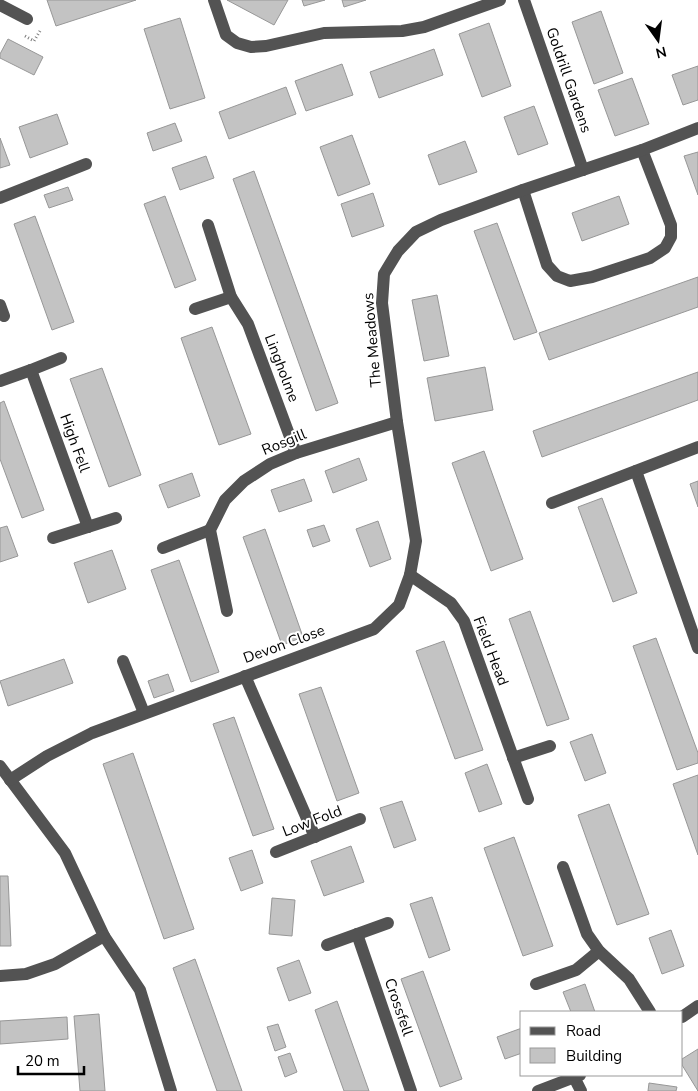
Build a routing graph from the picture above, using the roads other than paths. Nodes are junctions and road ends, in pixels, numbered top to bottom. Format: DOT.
graph roads {
  1 [pos="214,0"];
  2 [pos="500,0"];
  3 [pos="524,0"];
  4 [pos="1,2"];
  5 [pos="27,19"];
  6 [pos="698,128"];
  7 [pos="642,150"];
  8 [pos="86,164"];
  9 [pos="582,170"];
  10 [pos="523,190"];
  11 [pos="0,198"];
  12 [pos="208,225"];
  13 [pos="231,297"];
  14 [pos="195,309"];
  15 [pos="61,358"];
  16 [pos="31,370"];
  17 [pos="0,381"];
  18 [pos="397,422"];
  19 [pos="698,447"];
  20 [pos="296,453"];
  21 [pos="636,471"];
  22 [pos="552,503"];
  23 [pos="116,518"];
  24 [pos="88,527"];
  25 [pos="210,530"];
  26 [pos="53,538"];
  27 [pos="163,548"];
  28 [pos="410,575"];
  29 [pos="227,612"];
  30 [pos="698,648"];
  31 [pos="124,661"];
  32 [pos="245,676"];
  33 [pos="144,713"];
  34 [pos="550,746"];
  35 [pos="513,758"];
  36 [pos="0,766"];
  37 [pos="10,780"];
  38 [pos="528,799"];
  39 [pos="360,819"];
  40 [pos="315,837"];
  41 [pos="276,852"];
  42 [pos="563,867"];
  43 [pos="388,923"];
  44 [pos="357,934"];
  45 [pos="104,936"];
  46 [pos="327,945"];
  47 [pos="599,951"];
  48 [pos="0,976"];
  49 [pos="536,984"];
  50 [pos="698,1006"];
  51 [pos="649,1011"];
  52 [pos="683,1016"];
  53 [pos="577,1076"];
  54 [pos="171,1091"];
  55 [pos="410,1091"];
  56 [pos="538,1091"];
  57 [pos="581,1091"];
  1 -- 2 [label="street"];
  3 -- 9 [label="street, Goldrill Gardens"];
  4 -- 5 [label="street"];
  6 -- 7 [label="street, The Meadows"];
  7 -- 9 [label="street, The Meadows"];
  7 -- 10 [label="street"];
  8 -- 11 [label="street"];
  9 -- 10 [label="street, The Meadows"];
  10 -- 18 [label="street, The Meadows"];
  12 -- 13 [label="street, Lingholme"];
  13 -- 14 [label="street"];
  13 -- 20 [label="street, Lingholme"];
  15 -- 16 [label="street"];
  16 -- 17 [label="street"];
  16 -- 24 [label="street, High Fell"];
  18 -- 20 [label="street, Rosgill"];
  18 -- 28 [label="street, The Meadows"];
  19 -- 21 [label="street"];
  20 -- 25 [label="street, Rosgill"];
  21 -- 22 [label="street"];
  21 -- 30 [label="street"];
  23 -- 24 [label="street"];
  24 -- 26 [label="street"];
  25 -- 27 [label="street"];
  25 -- 29 [label="street"];
  28 -- 32 [label="street, Devon Close"];
  28 -- 35 [label="street, Field Head"];
  31 -- 33 [label="street"];
  32 -- 33 [label="street, Devon Close"];
  32 -- 40 [label="street"];
  33 -- 37 [label="street, Devon Close"];
  34 -- 35 [label="street"];
  35 -- 38 [label="street, Field Head"];
  36 -- 37 [label="street"];
  37 -- 45 [label="street"];
  39 -- 40 [label="street, Low Fold"];
  40 -- 41 [label="street, Low Fold"];
  42 -- 47 [label="street"];
  43 -- 44 [label="street"];
  44 -- 46 [label="street"];
  44 -- 55 [label="street, Crossfell"];
  45 -- 48 [label="street"];
  45 -- 54 [label="street"];
  47 -- 49 [label="street"];
  47 -- 51 [label="street"];
  50 -- 52 [label="street"];
  53 -- 56 [label="street"];
  53 -- 57 [label="street"];
}
